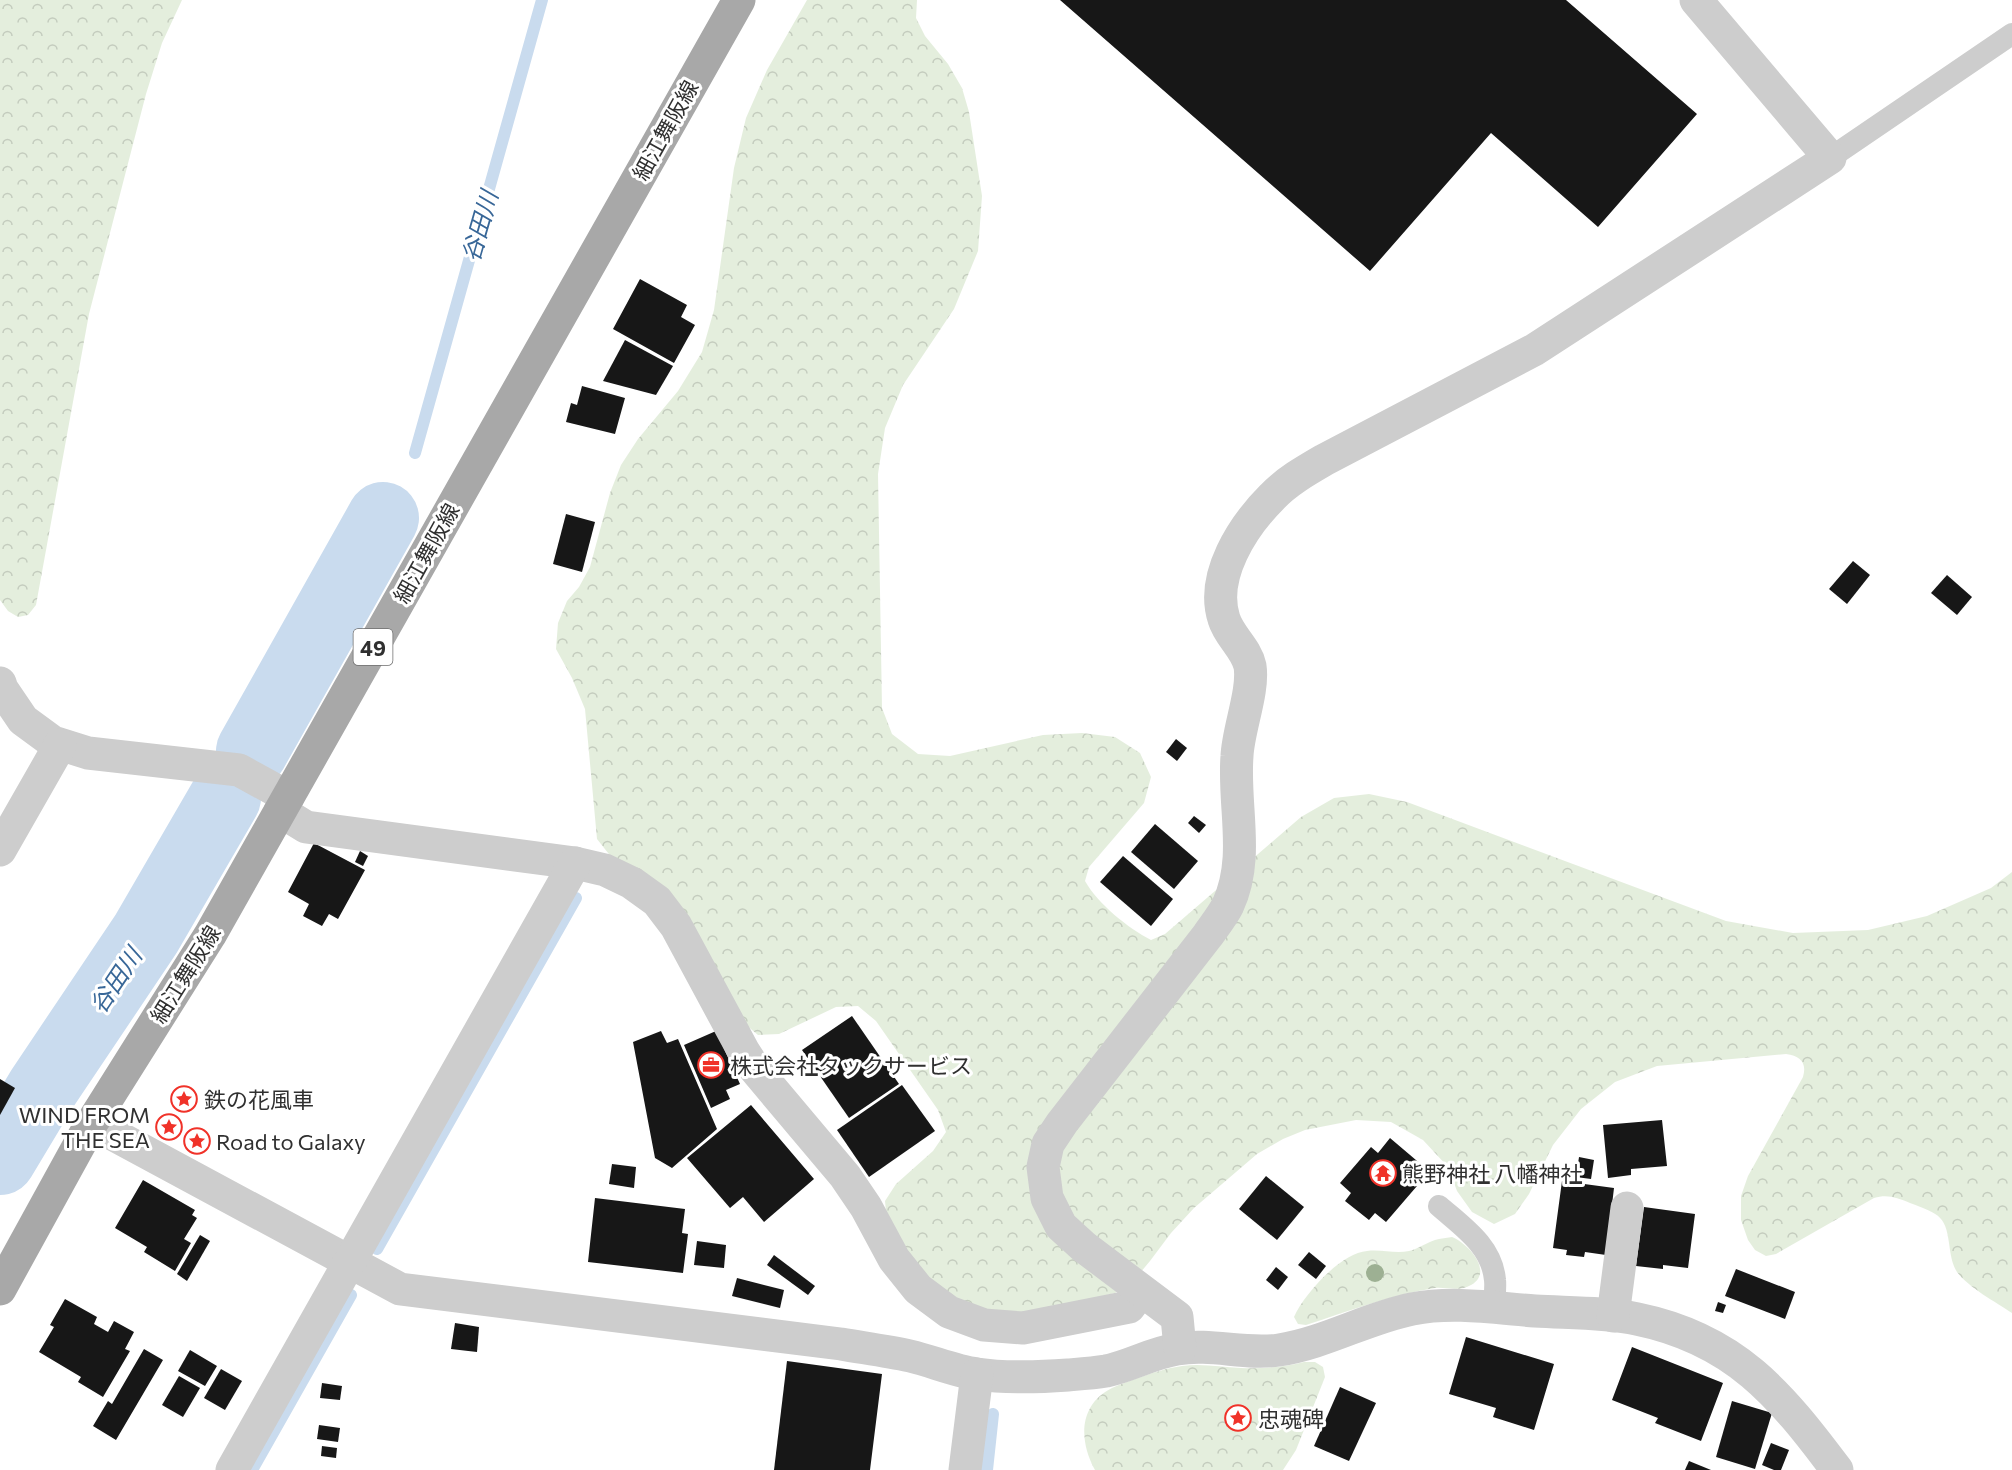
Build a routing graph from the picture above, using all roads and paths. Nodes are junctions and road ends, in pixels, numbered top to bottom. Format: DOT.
graph roads {
  1 [pos="739,0"];
  2 [pos="1696,0"];
  3 [pos="2012,34"];
  4 [pos="1830,158"];
  5 [pos="0,683"];
  6 [pos="60,745"];
  7 [pos="284,804"];
  8 [pos="0,850"];
  9 [pos="575,863"];
  10 [pos="92,1123"];
  11 [pos="1439,1206"];
  12 [pos="1627,1208"];
  13 [pos="349,1262"];
  14 [pos="0,1289"];
  15 [pos="1141,1291"];
  16 [pos="1494,1308"];
  17 [pos="1613,1316"];
  18 [pos="1180,1348"];
  19 [pos="977,1374"];
  20 [pos="232,1470"];
  21 [pos="965,1470"];
  22 [pos="1837,1470"];
  1 -- 7 [label="main road, 細江舞阪線 / 49"];
  2 -- 4 [label="street"];
  3 -- 4 [label="lane"];
  4 -- 15 [label="street"];
  5 -- 6 [label="street"];
  6 -- 7 [label="street"];
  6 -- 8 [label="street"];
  7 -- 9 [label="street"];
  7 -- 10 [label="main road, 細江舞阪線 / 49"];
  9 -- 13 [label="street"];
  9 -- 15 [label="street"];
  10 -- 13 [label="street"];
  10 -- 14 [label="main road, 細江舞阪線 / 49"];
  11 -- 16 [label="lane"];
  12 -- 17 [label="street"];
  13 -- 19 [label="street"];
  13 -- 20 [label="street"];
  15 -- 18 [label="street"];
  16 -- 17 [label="street"];
  16 -- 18 [label="street"];
  17 -- 22 [label="street"];
  18 -- 19 [label="street"];
  19 -- 21 [label="street"];
}
